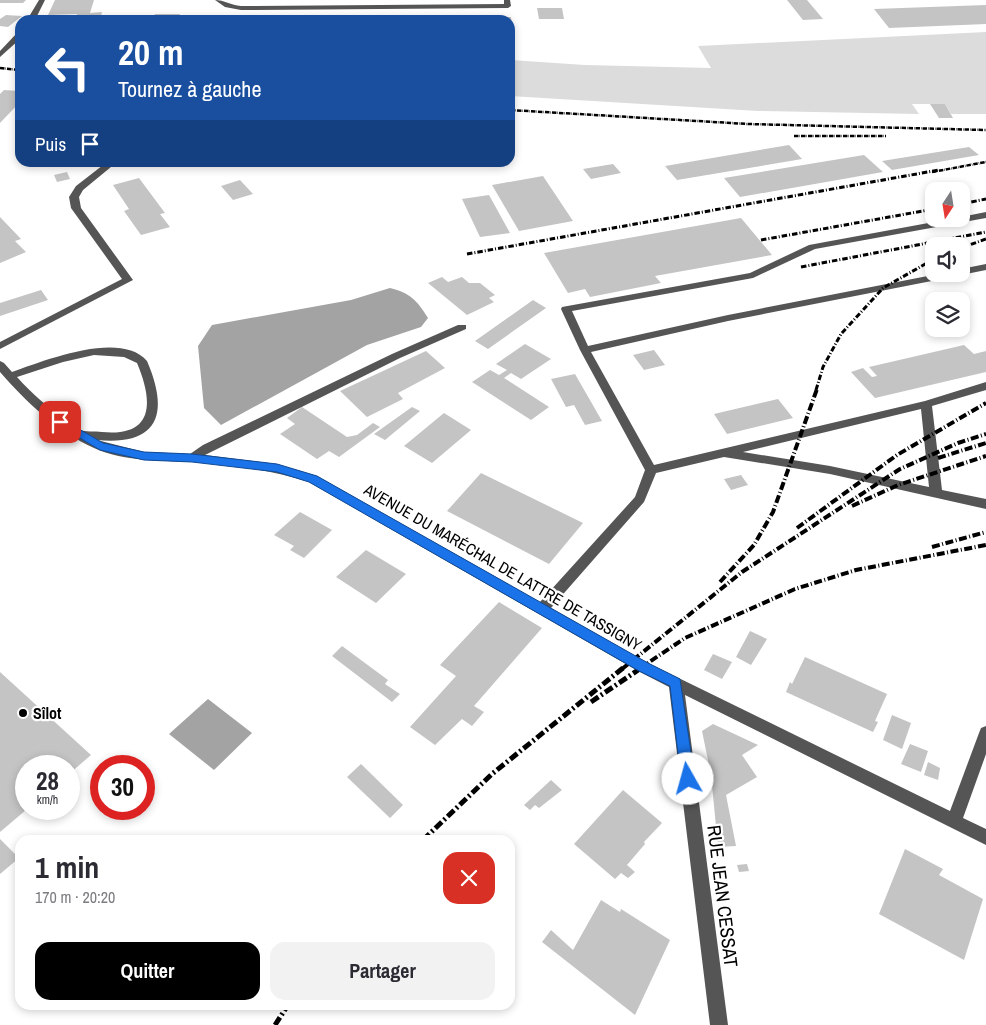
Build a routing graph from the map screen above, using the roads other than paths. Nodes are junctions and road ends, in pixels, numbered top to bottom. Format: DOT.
graph roads {
  1 [pos="42,0"];
  2 [pos="218,0"];
  3 [pos="507,0"];
  4 [pos="34,15"];
  5 [pos="15,40"];
  6 [pos="0,54"];
  7 [pos="106,167"];
  8 [pos="986,215"];
  9 [pos="986,267"];
  10 [pos="970,270"];
  11 [pos="925,279"];
  12 [pos="462,327"];
  13 [pos="0,346"];
  14 [pos="585,350"];
  15 [pos="0,365"];
  16 [pos="10,376"];
  17 [pos="986,386"];
  18 [pos="926,404"];
  19 [pos="75,433"];
  20 [pos="722,454"];
  21 [pos="192,458"];
  22 [pos="651,470"];
  23 [pos="936,493"];
  24 [pos="986,504"];
  25 [pos="542,610"];
  26 [pos="676,683"];
  27 [pos="986,733"];
  28 [pos="954,822"];
  29 [pos="986,837"];
  30 [pos="719,1025"];
  1 -- 4 [label="street"];
  2 -- 3 [label="street"];
  5 -- 6 [label="street"];
  7 -- 13 [label="street"];
  8 -- 14 [label="street"];
  9 -- 10 [label="street"];
  11 -- 14 [label="street"];
  12 -- 21 [label="street"];
  14 -- 22 [label="street"];
  15 -- 16 [label="street, AVENUE DU MARÉCHAL DE LATTRE DE TASSIGNY"];
  16 -- 19 [label="street, AVENUE DU MARÉCHAL DE LATTRE DE TASSIGNY"];
  16 -- 19 [label="street"];
  17 -- 18 [label="street"];
  18 -- 20 [label="street"];
  18 -- 23 [label="street"];
  19 -- 21 [label="street, AVENUE DU MARÉCHAL DE LATTRE DE TASSIGNY"];
  20 -- 22 [label="street"];
  20 -- 23 [label="street"];
  21 -- 25 [label="street, AVENUE DU MARÉCHAL DE LATTRE DE TASSIGNY"];
  22 -- 25 [label="street"];
  23 -- 24 [label="street"];
  25 -- 26 [label="street, AVENUE DU MARÉCHAL DE LATTRE DE TASSIGNY"];
  26 -- 28 [label="street, AVENUE DU MARÉCHAL DE LATTRE DE TASSIGNY"];
  26 -- 30 [label="street, RUE JEAN CESSAT"];
  27 -- 28 [label="street"];
  28 -- 29 [label="street, AVENUE DU MARÉCHAL DE LATTRE DE TASSIGNY"];
}
